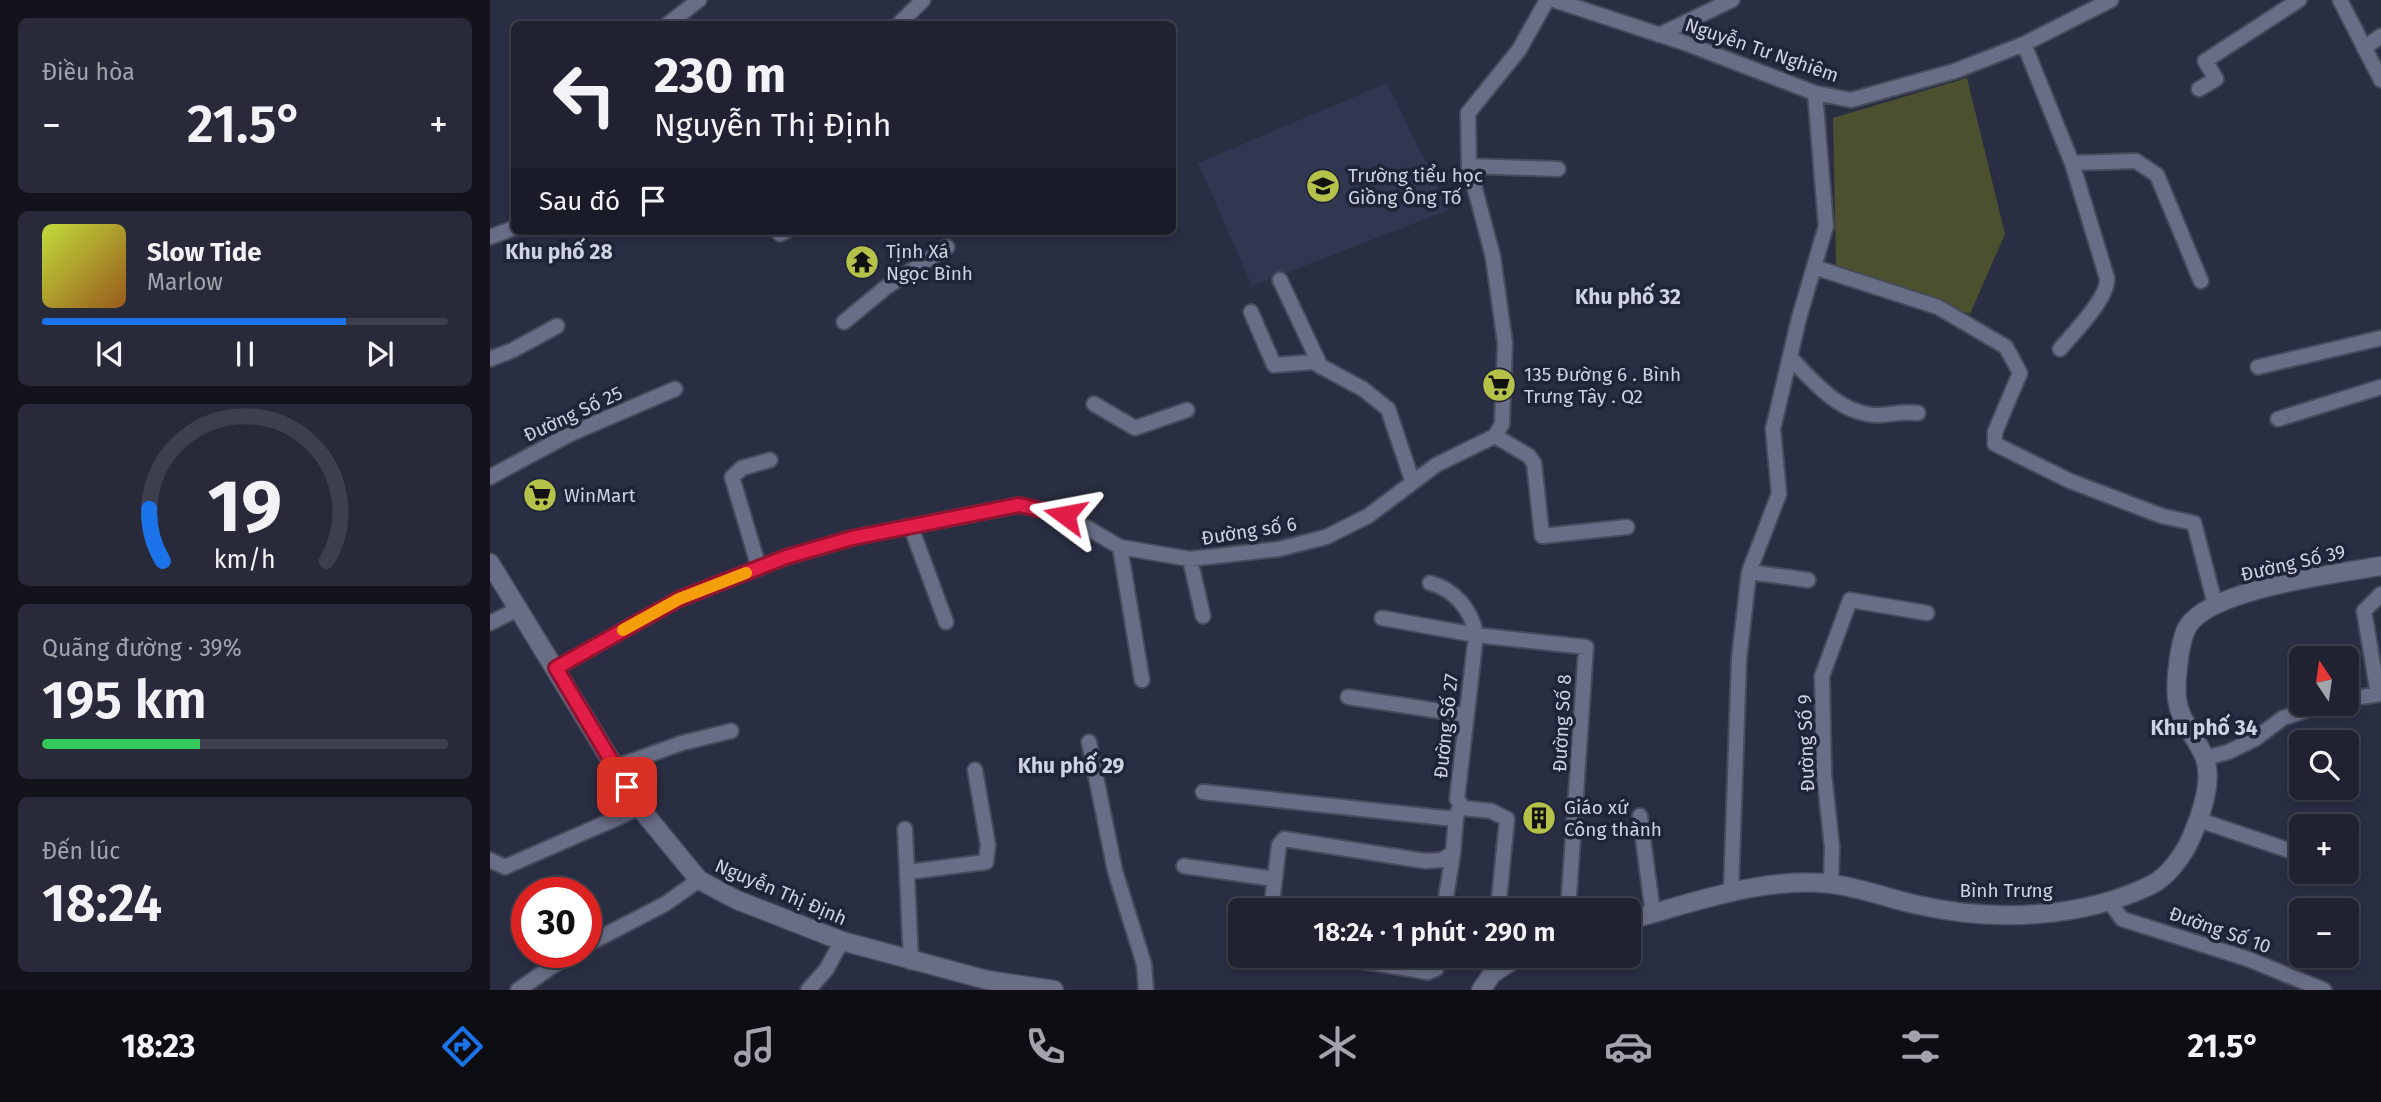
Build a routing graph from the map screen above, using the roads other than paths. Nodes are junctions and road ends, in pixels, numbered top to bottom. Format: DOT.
graph roads {
  1 [pos="699,0"];
  2 [pos="923,0"];
  3 [pos="1547,0"];
  4 [pos="1554,0"];
  5 [pos="1732,0"];
  6 [pos="2109,0"];
  7 [pos="2299,0"];
  8 [pos="2340,0"];
  9 [pos="672,21"];
  10 [pos="902,21"];
  11 [pos="1659,34"];
  12 [pos="2381,36"];
  13 [pos="2024,44"];
  14 [pos="2364,48"];
  15 [pos="2381,80"];
  16 [pos="2199,89"];
  17 [pos="1815,93"];
  18 [pos="2072,163"];
  19 [pos="1469,166"];
  20 [pos="1558,169"];
  21 [pos="511,229"];
  22 [pos="490,237"];
  23 [pos="947,247"];
  24 [pos="1814,267"];
  25 [pos="1280,280"];
  26 [pos="2201,281"];
  27 [pos="1251,312"];
  28 [pos="844,322"];
  29 [pos="557,326"];
  30 [pos="2381,338"];
  31 [pos="2060,349"];
  32 [pos="1790,356"];
  33 [pos="490,359"];
  34 [pos="1321,366"];
  35 [pos="2258,367"];
  36 [pos="2381,387"];
  37 [pos="674,389"];
  38 [pos="1094,404"];
  39 [pos="1187,410"];
  40 [pos="1918,413"];
  41 [pos="2278,419"];
  42 [pos="1495,436"];
  43 [pos="770,460"];
  44 [pos="490,477"];
  45 [pos="1412,480"];
  46 [pos="911,527"];
  47 [pos="1628,527"];
  48 [pos="1120,547"];
  49 [pos="1191,559"];
  50 [pos="490,562"];
  51 [pos="2381,566"];
  52 [pos="760,568"];
  53 [pos="1749,572"];
  54 [pos="1808,580"];
  55 [pos="1430,583"];
  56 [pos="2381,594"];
  57 [pos="2215,604"];
  58 [pos="518,609"];
  59 [pos="1927,613"];
  60 [pos="1203,616"];
  61 [pos="1382,618"];
  62 [pos="946,622"];
  63 [pos="490,623"];
  64 [pos="1476,635"];
  65 [pos="556,668"];
  66 [pos="1142,680"];
  67 [pos="2380,694"];
  68 [pos="1348,697"];
  69 [pos="2359,697"];
  70 [pos="1466,715"];
  71 [pos="2291,716"];
  72 [pos="731,731"];
  73 [pos="1089,742"];
  74 [pos="2205,758"];
  75 [pos="615,766"];
  76 [pos="975,770"];
  77 [pos="1203,792"];
  78 [pos="640,808"];
  79 [pos="1458,811"];
  80 [pos="1640,816"];
  81 [pos="2199,820"];
  82 [pos="905,829"];
  83 [pos="2288,850"];
  84 [pos="1453,853"];
  85 [pos="490,860"];
  86 [pos="1184,866"];
  87 [pos="908,872"];
  88 [pos="1275,879"];
  89 [pos="699,880"];
  90 [pos="1831,884"];
  91 [pos="1731,892"];
  92 [pos="1272,898"];
  93 [pos="1446,898"];
  94 [pos="1499,898"];
  95 [pos="1569,898"];
  96 [pos="2109,901"];
  97 [pos="1653,914"];
  98 [pos="1641,917"];
  99 [pos="602,937"];
  100 [pos="842,941"];
  101 [pos="911,962"];
  102 [pos="550,968"];
  103 [pos="1404,968"];
  104 [pos="1436,968"];
  105 [pos="1493,968"];
  106 [pos="1501,968"];
  107 [pos="1492,974"];
  108 [pos="986,985"];
  109 [pos="518,990"];
  110 [pos="808,990"];
  111 [pos="1054,990"];
  112 [pos="1146,990"];
  113 [pos="1481,990"];
  114 [pos="2323,990"];
  1 -- 9 [label="street"];
  2 -- 10 [label="street"];
  3 -- 19 [label="street"];
  4 -- 11 [label="street, Nguyễn Tư Nghiêm"];
  5 -- 11 [label="street"];
  6 -- 13 [label="street, Nguyễn Tư Nghiêm"];
  7 -- 16 [label="street"];
  8 -- 14 [label="street"];
  11 -- 17 [label="street, Nguyễn Tư Nghiêm"];
  12 -- 14 [label="street"];
  13 -- 17 [label="street, Nguyễn Tư Nghiêm"];
  13 -- 18 [label="street"];
  14 -- 15 [label="street"];
  17 -- 24 [label="street"];
  18 -- 26 [label="street"];
  18 -- 31 [label="street"];
  19 -- 20 [label="street"];
  19 -- 42 [label="street"];
  21 -- 22 [label="street"];
  23 -- 28 [label="street"];
  24 -- 32 [label="street"];
  24 -- 57 [label="street"];
  25 -- 34 [label="street"];
  27 -- 34 [label="street"];
  29 -- 33 [label="street"];
  30 -- 35 [label="street"];
  32 -- 40 [label="street"];
  32 -- 53 [label="street"];
  34 -- 45 [label="street"];
  36 -- 41 [label="street"];
  37 -- 44 [label="street, Đường Số 25"];
  38 -- 39 [label="street"];
  42 -- 45 [label="street, Đường số 6"];
  42 -- 47 [label="street"];
  43 -- 52 [label="street"];
  45 -- 49 [label="street, Đường số 6"];
  46 -- 48 [label="street, Đường số 6"];
  46 -- 52 [label="street, Đường số 6"];
  46 -- 62 [label="street"];
  48 -- 49 [label="street, Đường số 6"];
  48 -- 66 [label="street"];
  49 -- 60 [label="street"];
  50 -- 58 [label="street, Nguyễn Thị Định"];
  51 -- 57 [label="street, Đường Số 39"];
  52 -- 65 [label="street, Đường số 6"];
  53 -- 54 [label="street"];
  53 -- 91 [label="street"];
  55 -- 64 [label="street"];
  56 -- 67 [label="street"];
  57 -- 74 [label="street, Bình Trưng"];
  58 -- 63 [label="street"];
  58 -- 65 [label="street, Nguyễn Thị Định"];
  59 -- 90 [label="street, Đường Số 9"];
  61 -- 64 [label="street"];
  64 -- 70 [label="street, Đường Số 27"];
  64 -- 95 [label="street, Đường Số 8"];
  65 -- 75 [label="street, Nguyễn Thị Định"];
  67 -- 69 [label="street"];
  68 -- 70 [label="street"];
  70 -- 79 [label="street, Đường Số 27"];
  71 -- 74 [label="street"];
  72 -- 75 [label="street"];
  73 -- 112 [label="street"];
  74 -- 81 [label="street, Bình Trưng"];
  75 -- 78 [label="street, Nguyễn Thị Định"];
  76 -- 87 [label="street"];
  77 -- 79 [label="street"];
  78 -- 85 [label="street"];
  78 -- 89 [label="street, Nguyễn Thị Định"];
  79 -- 84 [label="street"];
  79 -- 94 [label="street, Đường Số 27"];
  80 -- 97 [label="street"];
  81 -- 83 [label="street"];
  81 -- 96 [label="street, Bình Trưng"];
  82 -- 87 [label="street"];
  84 -- 88 [label="street"];
  84 -- 93 [label="street"];
  86 -- 88 [label="street"];
  87 -- 101 [label="street"];
  88 -- 92 [label="street"];
  89 -- 99 [label="street"];
  89 -- 100 [label="street, Nguyễn Thị Định"];
  90 -- 91 [label="street, Bình Trưng"];
  90 -- 96 [label="street, Bình Trưng"];
  91 -- 97 [label="street, Bình Trưng"];
  96 -- 114 [label="street, Đường Số 10"];
  97 -- 98 [label="street, Bình Trưng"];
  100 -- 101 [label="street, Nguyễn Thị Định"];
  100 -- 110 [label="street"];
  101 -- 108 [label="street, Nguyễn Thị Định"];
  102 -- 109 [label="street"];
  103 -- 104 [label="street"];
  105 -- 107 [label="street"];
  106 -- 107 [label="street"];
  107 -- 113 [label="street"];
  108 -- 111 [label="street, Nguyễn Thị Định"];
}
